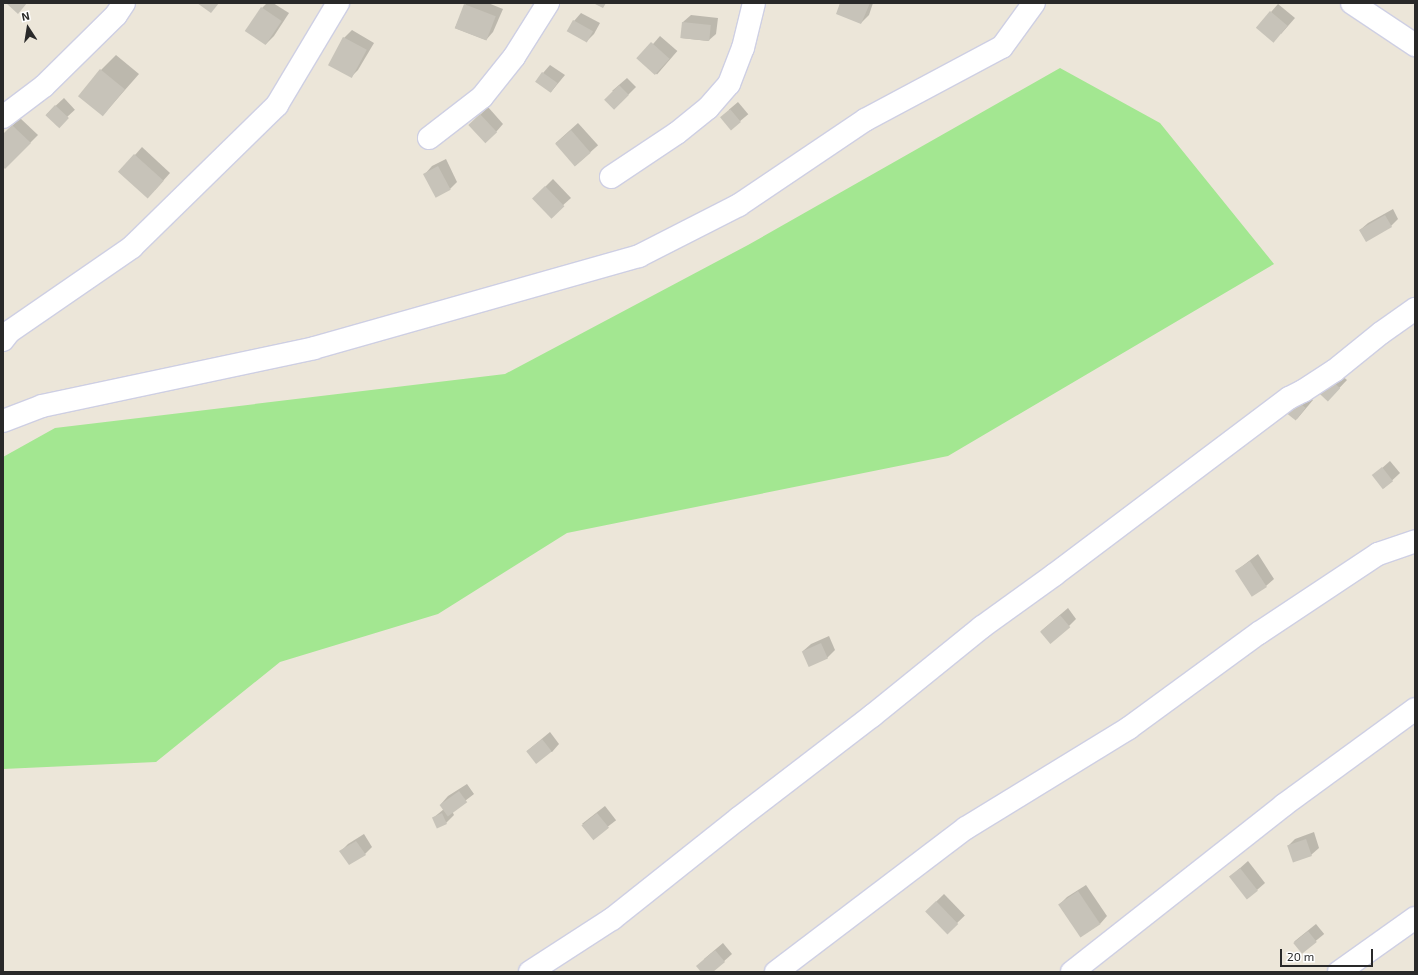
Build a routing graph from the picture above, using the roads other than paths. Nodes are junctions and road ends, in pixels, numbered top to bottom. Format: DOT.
graph roads {
  1 [pos="124,3"];
  2 [pos="338,3"];
  3 [pos="548,3"];
  4 [pos="754,3"];
  5 [pos="1034,3"];
  6 [pos="1352,3"];
  7 [pos="1415,45"];
  8 [pos="3,117"];
  9 [pos="430,138"];
  10 [pos="611,177"];
  11 [pos="1415,309"];
  12 [pos="3,340"];
  13 [pos="3,421"];
  14 [pos="1415,541"];
  15 [pos="1415,709"];
  16 [pos="1415,918"];
  17 [pos="530,972"];
  18 [pos="776,972"];
  19 [pos="1072,972"];
  20 [pos="1339,972"];
  1 -- 8 [label="street"];
  2 -- 12 [label="street"];
  3 -- 9 [label="street"];
  4 -- 10 [label="street"];
  5 -- 13 [label="street"];
  6 -- 7 [label="street"];
  11 -- 17 [label="street"];
  14 -- 18 [label="street"];
  15 -- 19 [label="street"];
  16 -- 20 [label="street"];
}
